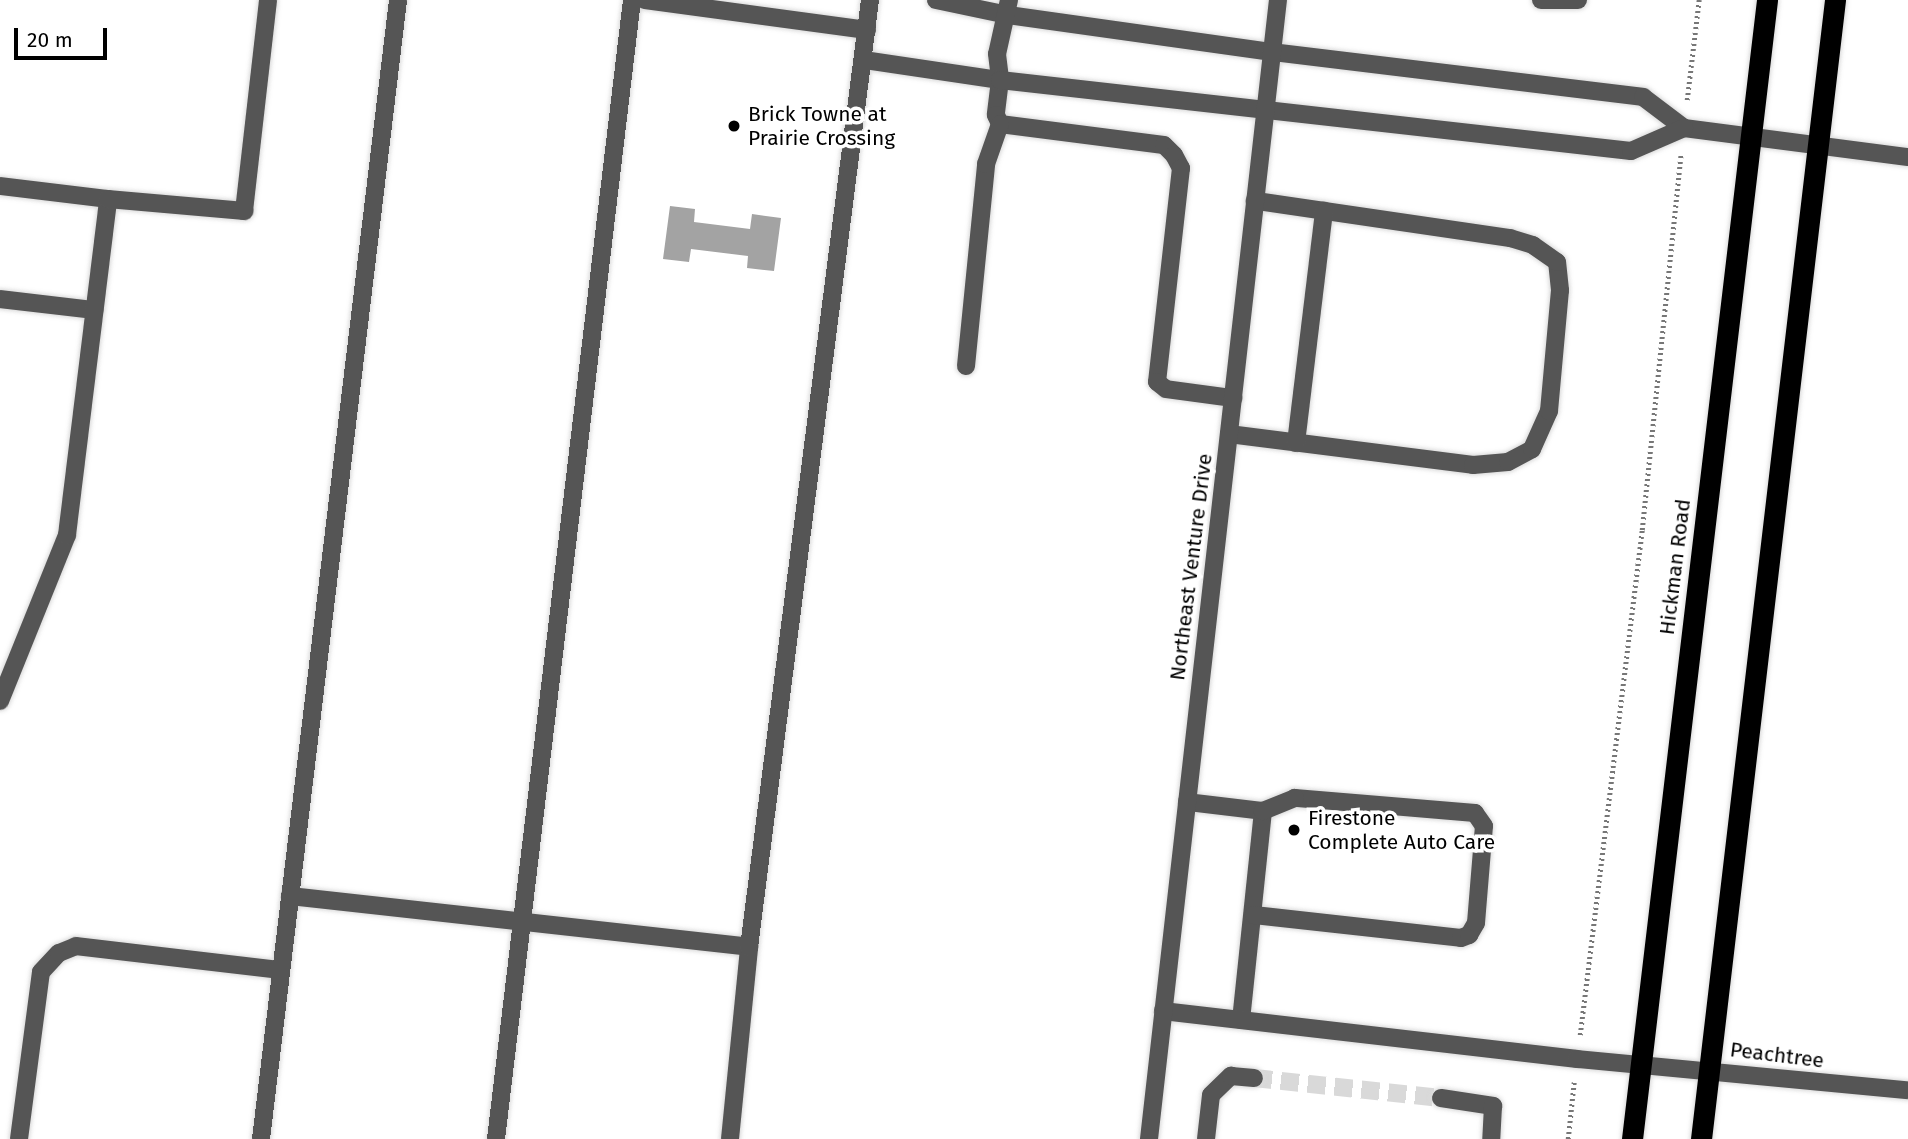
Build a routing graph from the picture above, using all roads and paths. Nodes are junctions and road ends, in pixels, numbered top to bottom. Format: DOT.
graph roads {
  1 [pos="268,0"];
  2 [pos="398,0"];
  3 [pos="632,0"];
  4 [pos="645,0"];
  5 [pos="870,0"];
  6 [pos="936,0"];
  7 [pos="1278,0"];
  8 [pos="1541,0"];
  9 [pos="1578,0"];
  10 [pos="1699,0"];
  11 [pos="1767,0"];
  12 [pos="1835,0"];
  13 [pos="1008,7"];
  14 [pos="867,30"];
  15 [pos="1272,52"];
  16 [pos="864,60"];
  17 [pos="1000,80"];
  18 [pos="1266,108"];
  19 [pos="1000,124"];
  20 [pos="1684,128"];
  21 [pos="1750,138"];
  22 [pos="1816,147"];
  23 [pos="1908,157"];
  24 [pos="0,187"];
  25 [pos="108,199"];
  26 [pos="1255,201"];
  27 [pos="1324,211"];
  28 [pos="0,299"];
  29 [pos="94,310"];
  30 [pos="966,366"];
  31 [pos="1233,398"];
  32 [pos="1229,434"];
  33 [pos="1296,443"];
  34 [pos="1,696"];
  35 [pos="1187,802"];
  36 [pos="1263,811"];
  37 [pos="290,896"];
  38 [pos="1254,915"];
  39 [pos="522,921"];
  40 [pos="749,947"];
  41 [pos="281,970"];
  42 [pos="1163,1011"];
  43 [pos="1241,1020"];
  44 [pos="1577,1059"];
  45 [pos="1641,1065"];
  46 [pos="1709,1070"];
  47 [pos="1254,1079"];
  48 [pos="1908,1090"];
  49 [pos="1441,1098"];
  50 [pos="19,1139"];
  51 [pos="261,1139"];
  52 [pos="496,1139"];
  53 [pos="730,1139"];
  54 [pos="1149,1139"];
  55 [pos="1206,1139"];
  56 [pos="1491,1139"];
  57 [pos="1568,1139"];
  58 [pos="1632,1139"];
  59 [pos="1701,1139"];
  1 -- 25 [label="street"];
  2 -- 37 [label="street"];
  3 -- 39 [label="street"];
  4 -- 14 [label="street"];
  5 -- 14 [label="street"];
  6 -- 13 [label="street"];
  7 -- 15 [label="street, Northeast Venture Drive"];
  8 -- 9 [label="street"];
  10 -- 20 [label="path"];
  11 -- 21 [label="highway, Hickman Road"];
  12 -- 22 [label="highway"];
  13 -- 15 [label="street"];
  13 -- 17 [label="street"];
  14 -- 16 [label="street"];
  15 -- 18 [label="street, Northeast Venture Drive"];
  15 -- 20 [label="street"];
  16 -- 17 [label="street"];
  16 -- 40 [label="street"];
  17 -- 18 [label="street"];
  17 -- 19 [label="street"];
  18 -- 20 [label="street"];
  18 -- 26 [label="street, Northeast Venture Drive"];
  19 -- 30 [label="street"];
  19 -- 31 [label="street"];
  20 -- 21 [label="street"];
  20 -- 44 [label="path"];
  21 -- 22 [label="street"];
  21 -- 45 [label="highway, Hickman Road"];
  22 -- 23 [label="street"];
  22 -- 46 [label="highway"];
  24 -- 25 [label="street"];
  25 -- 29 [label="street"];
  26 -- 27 [label="street"];
  26 -- 31 [label="street, Northeast Venture Drive"];
  27 -- 33 [label="street"];
  27 -- 33 [label="street"];
  28 -- 29 [label="street"];
  29 -- 34 [label="street"];
  31 -- 32 [label="street, Northeast Venture Drive"];
  32 -- 33 [label="street"];
  32 -- 35 [label="street, Northeast Venture Drive"];
  35 -- 36 [label="street"];
  35 -- 42 [label="street, Northeast Venture Drive"];
  36 -- 38 [label="street"];
  36 -- 38 [label="street"];
  37 -- 39 [label="street"];
  37 -- 41 [label="street"];
  38 -- 43 [label="street"];
  39 -- 40 [label="street"];
  39 -- 52 [label="street"];
  40 -- 53 [label="street"];
  41 -- 50 [label="street"];
  41 -- 51 [label="street"];
  42 -- 43 [label="street, Peachtree"];
  42 -- 54 [label="street, Northeast Venture Drive"];
  43 -- 44 [label="street, Peachtree"];
  44 -- 45 [label="street, Peachtree"];
  44 -- 57 [label="path"];
  45 -- 46 [label="street, Peachtree"];
  45 -- 58 [label="highway, Hickman Road"];
  46 -- 48 [label="street, Peachtree"];
  46 -- 59 [label="highway"];
  47 -- 55 [label="street"];
  49 -- 56 [label="street"];
}
